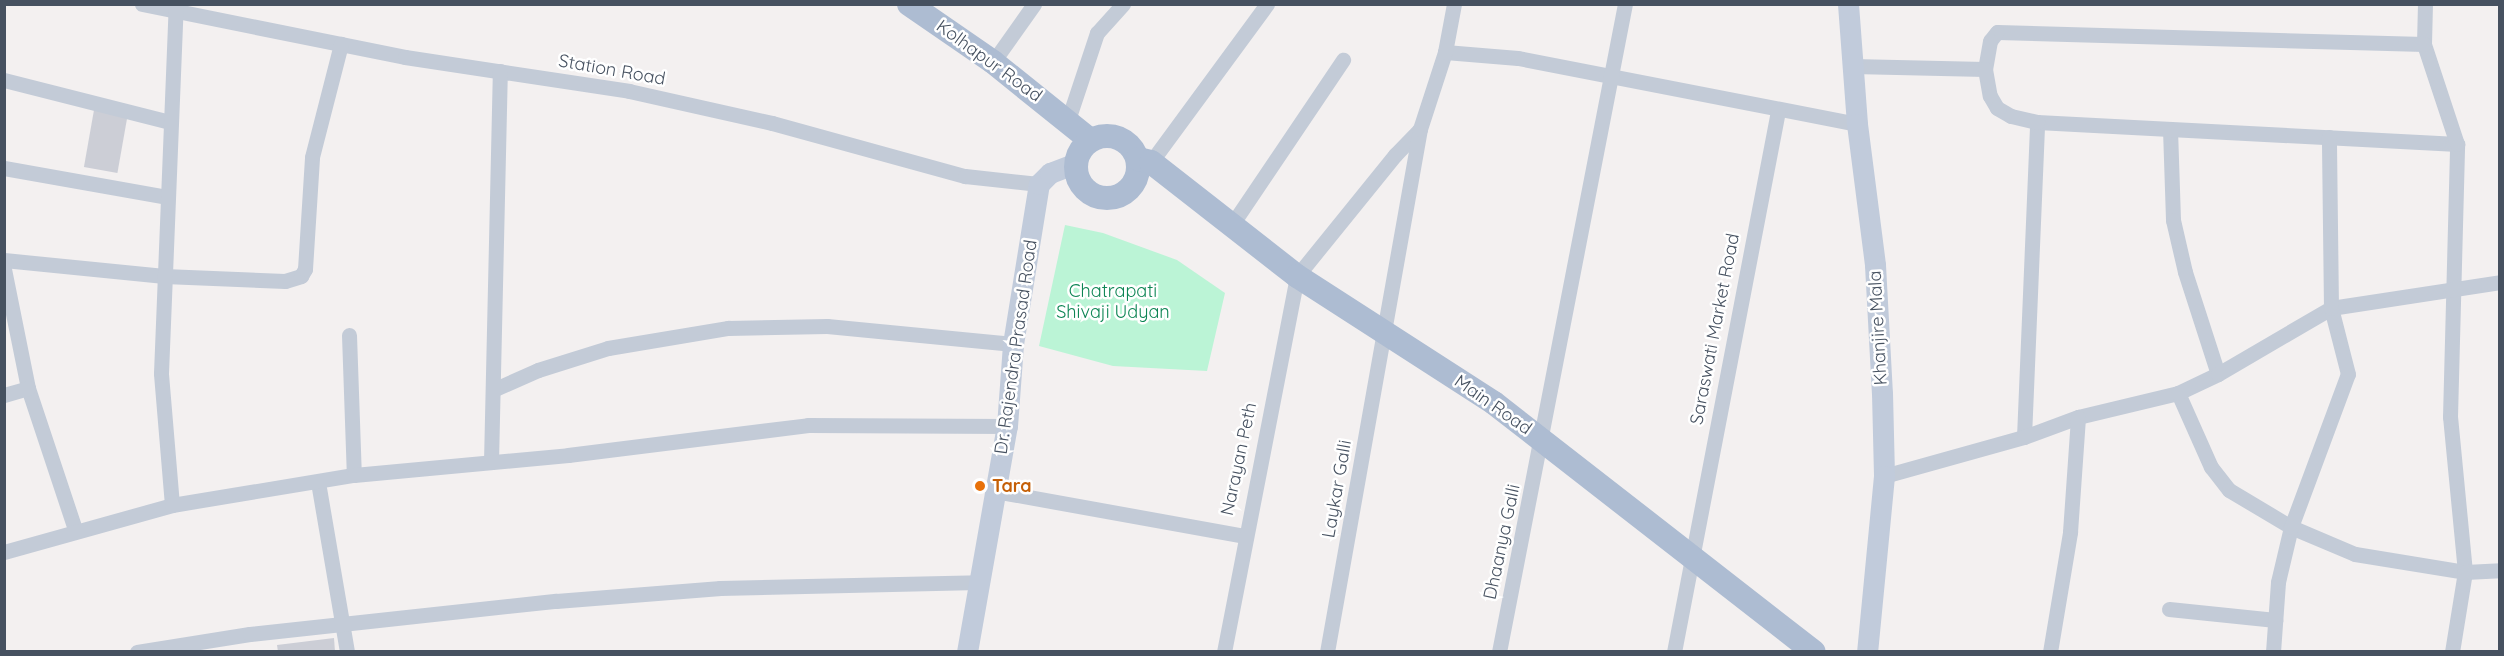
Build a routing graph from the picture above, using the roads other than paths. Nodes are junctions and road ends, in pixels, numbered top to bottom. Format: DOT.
graph roads {
  1 [pos="142,4"];
  2 [pos="1034,4"];
  3 [pos="1123,4"];
  4 [pos="1267,4"];
  5 [pos="1454,4"];
  6 [pos="1625,4"];
  7 [pos="1848,4"];
  8 [pos="2425,4"];
  9 [pos="175,7"];
  10 [pos="919,7"];
  11 [pos="341,44"];
  12 [pos="2424,44"];
  13 [pos="1445,51"];
  14 [pos="1343,60"];
  15 [pos="993,62"];
  16 [pos="1852,66"];
  17 [pos="1985,69"];
  18 [pos="500,71"];
  19 [pos="1610,78"];
  20 [pos="4,80"];
  21 [pos="1778,111"];
  22 [pos="1068,120"];
  23 [pos="170,122"];
  24 [pos="2037,122"];
  25 [pos="1857,124"];
  26 [pos="1420,129"];
  27 [pos="2170,129"];
  28 [pos="2329,137"];
  29 [pos="1090,140"];
  30 [pos="2457,144"];
  31 [pos="1076,163"];
  32 [pos="1151,164"];
  33 [pos="4,168"];
  34 [pos="1039,184"];
  35 [pos="166,197"];
  36 [pos="1233,224"];
  37 [pos="4,260"];
  38 [pos="5,274"];
  39 [pos="164,276"];
  40 [pos="1297,276"];
  41 [pos="2499,282"];
  42 [pos="2452,292"];
  43 [pos="2331,308"];
  44 [pos="1385,333"];
  45 [pos="349,335"];
  46 [pos="1013,344"];
  47 [pos="2218,374"];
  48 [pos="28,388"];
  49 [pos="493,390"];
  50 [pos="2178,393"];
  51 [pos="4,395"];
  52 [pos="2078,417"];
  53 [pos="1007,426"];
  54 [pos="2024,437"];
  55 [pos="1543,441"];
  56 [pos="491,462"];
  57 [pos="354,475"];
  58 [pos="1884,476"];
  59 [pos="318,482"];
  60 [pos="995,491"];
  61 [pos="172,505"];
  62 [pos="2291,528"];
  63 [pos="75,529"];
  64 [pos="1244,536"];
  65 [pos="4,552"];
  66 [pos="1691,556"];
  67 [pos="2499,570"];
  68 [pos="2464,572"];
  69 [pos="979,582"];
  70 [pos="2169,609"];
  71 [pos="2275,620"];
  72 [pos="343,623"];
  73 [pos="137,651"];
  74 [pos="347,651"];
  75 [pos="967,651"];
  76 [pos="1224,651"];
  77 [pos="1327,651"];
  78 [pos="1499,651"];
  79 [pos="1674,651"];
  80 [pos="1814,651"];
  81 [pos="1867,651"];
  82 [pos="2050,651"];
  83 [pos="2273,651"];
  84 [pos="2452,651"];
  1 -- 9 [label="street, Station Road"];
  2 -- 15 [label="street"];
  3 -- 22 [label="street"];
  4 -- 32 [label="street"];
  5 -- 13 [label="street, Laykar Galli"];
  6 -- 19 [label="street, Dhaanya Galli"];
  7 -- 16 [label="street, Khanjire Mala"];
  8 -- 12 [label="street"];
  9 -- 11 [label="street, Station Road"];
  9 -- 23 [label="street"];
  10 -- 15 [label="main road, Kolhapur Road"];
  11 -- 18 [label="street, Station Road"];
  11 -- 39 [label="street"];
  12 -- 17 [label="street"];
  12 -- 30 [label="street"];
  13 -- 19 [label="street"];
  13 -- 26 [label="street, Laykar Galli"];
  14 -- 36 [label="street"];
  15 -- 22 [label="main road, Kolhapur Road"];
  16 -- 17 [label="street"];
  16 -- 25 [label="street, Khanjire Mala"];
  17 -- 24 [label="street"];
  18 -- 34 [label="street, Station Road"];
  18 -- 49 [label="street"];
  19 -- 21 [label="street"];
  19 -- 55 [label="street, Dhaanya Galli"];
  20 -- 23 [label="street"];
  21 -- 25 [label="street"];
  21 -- 66 [label="street, Saraswati Market Road"];
  22 -- 29 [label="main road, Kolhapur Road"];
  23 -- 35 [label="street"];
  24 -- 27 [label="street"];
  24 -- 54 [label="street"];
  25 -- 58 [label="street, Khanjire Mala"];
  26 -- 40 [label="street"];
  26 -- 44 [label="street, Laykar Galli"];
  27 -- 28 [label="street"];
  27 -- 47 [label="street"];
  28 -- 30 [label="street"];
  28 -- 43 [label="street"];
  29 -- 31 [label="main road"];
  29 -- 32 [label="main road"];
  30 -- 42 [label="street"];
  31 -- 32 [label="main road"];
  31 -- 34 [label="street"];
  32 -- 36 [label="main road, Main Road"];
  33 -- 35 [label="street"];
  34 -- 46 [label="street, Dr. Rajendra Prasad Road"];
  35 -- 39 [label="street"];
  36 -- 40 [label="main road, Main Road"];
  37 -- 39 [label="street"];
  38 -- 48 [label="street"];
  39 -- 61 [label="street"];
  40 -- 44 [label="main road, Main Road"];
  40 -- 64 [label="street, Narayan Peth"];
  41 -- 42 [label="street"];
  42 -- 43 [label="street"];
  42 -- 68 [label="street"];
  43 -- 47 [label="street"];
  43 -- 62 [label="street"];
  44 -- 55 [label="main road, Main Road"];
  44 -- 77 [label="street, Laykar Galli"];
  45 -- 57 [label="street"];
  46 -- 49 [label="street"];
  46 -- 53 [label="street, Dr. Rajendra Prasad Road"];
  47 -- 50 [label="street"];
  48 -- 51 [label="street"];
  48 -- 63 [label="street"];
  49 -- 56 [label="street"];
  50 -- 52 [label="street"];
  50 -- 62 [label="street"];
  52 -- 54 [label="street"];
  52 -- 82 [label="street"];
  53 -- 56 [label="street"];
  53 -- 60 [label="street, Dr. Rajendra Prasad Road"];
  54 -- 58 [label="street"];
  55 -- 66 [label="main road, Main Road"];
  55 -- 78 [label="street, Dhaanya Galli"];
  56 -- 57 [label="street"];
  57 -- 59 [label="street"];
  58 -- 81 [label="street, Khanjire Mala"];
  59 -- 61 [label="street"];
  59 -- 72 [label="street"];
  60 -- 64 [label="street"];
  60 -- 69 [label="street, Dr. Rajendra Prasad Road"];
  61 -- 63 [label="street"];
  62 -- 68 [label="street"];
  62 -- 71 [label="street"];
  63 -- 65 [label="street"];
  64 -- 76 [label="street, Narayan Peth"];
  66 -- 79 [label="street, Saraswati Market Road"];
  66 -- 80 [label="main road, Main Road"];
  67 -- 68 [label="street"];
  68 -- 84 [label="street"];
  69 -- 72 [label="street"];
  69 -- 75 [label="street, Dr. Rajendra Prasad Road"];
  70 -- 71 [label="street"];
  71 -- 83 [label="street"];
  72 -- 73 [label="street"];
  72 -- 74 [label="street"];
}
